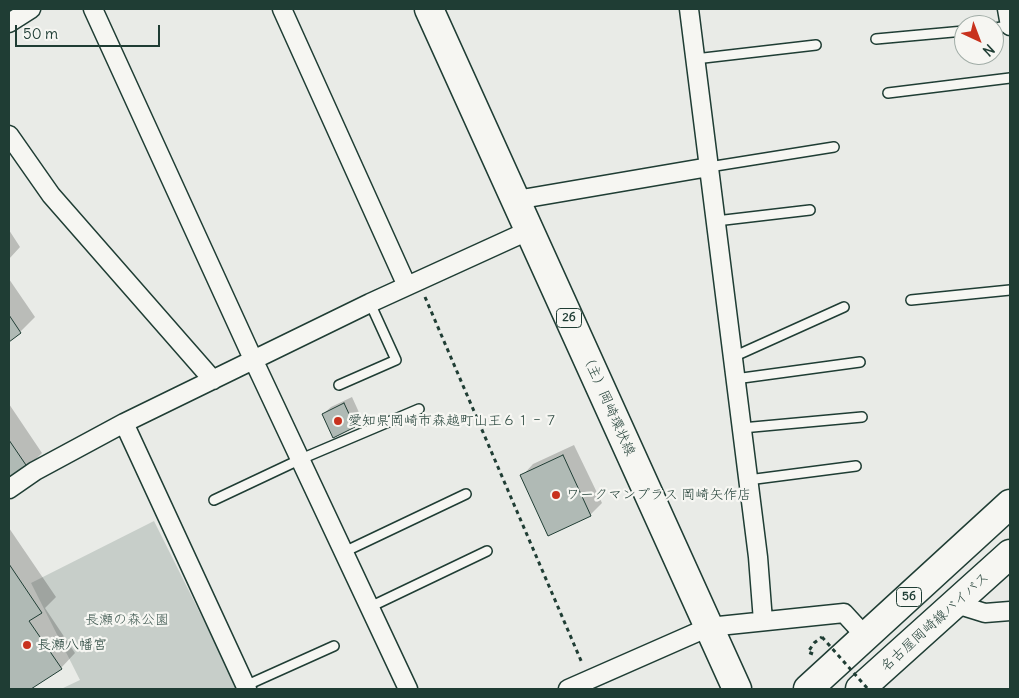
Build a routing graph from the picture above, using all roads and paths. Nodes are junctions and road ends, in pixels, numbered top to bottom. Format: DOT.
graph roads {
  1 [pos="31,9"];
  2 [pos="93,9"];
  3 [pos="282,9"];
  4 [pos="430,9"];
  5 [pos="689,9"];
  6 [pos="1007,9"];
  7 [pos="9,22"];
  8 [pos="1010,26"];
  9 [pos="954,32"];
  10 [pos="876,39"];
  11 [pos="816,44"];
  12 [pos="695,59"];
  13 [pos="1010,78"];
  14 [pos="888,93"];
  15 [pos="9,134"];
  16 [pos="834,148"];
  17 [pos="709,167"];
  18 [pos="516,200"];
  19 [pos="810,210"];
  20 [pos="716,221"];
  21 [pos="530,230"];
  22 [pos="413,284"];
  23 [pos="1010,290"];
  24 [pos="911,300"];
  25 [pos="370,303"];
  26 [pos="844,307"];
  27 [pos="733,357"];
  28 [pos="253,359"];
  29 [pos="860,362"];
  30 [pos="735,379"];
  31 [pos="213,380"];
  32 [pos="339,385"];
  33 [pos="418,409"];
  34 [pos="862,417"];
  35 [pos="124,423"];
  36 [pos="742,428"];
  37 [pos="301,459"];
  38 [pos="856,466"];
  39 [pos="748,480"];
  40 [pos="9,489"];
  41 [pos="466,494"];
  42 [pos="214,500"];
  43 [pos="1010,504"];
  44 [pos="344,552"];
  45 [pos="487,552"];
  46 [pos="1010,554"];
  47 [pos="956,604"];
  48 [pos="370,607"];
  49 [pos="1010,611"];
  50 [pos="763,621"];
  51 [pos="709,627"];
  52 [pos="866,637"];
  53 [pos="334,646"];
  54 [pos="817,650"];
  55 [pos="589,680"];
  56 [pos="246,688"];
  57 [pos="408,689"];
  58 [pos="568,689"];
  59 [pos="737,689"];
  60 [pos="808,689"];
  61 [pos="860,689"];
  62 [pos="868,689"];
  1 -- 7 [label="street"];
  2 -- 28 [label="street"];
  3 -- 22 [label="street"];
  4 -- 18 [label="main road, （主）岡崎環状線 / 26"];
  5 -- 12 [label="street"];
  6 -- 8 [label="street"];
  9 -- 10 [label="lane"];
  11 -- 12 [label="lane"];
  12 -- 17 [label="street"];
  13 -- 14 [label="lane"];
  15 -- 31 [label="street"];
  16 -- 17 [label="lane"];
  17 -- 18 [label="street"];
  17 -- 20 [label="street"];
  18 -- 21 [label="main road, （主）岡崎環状線 / 26"];
  19 -- 20 [label="lane"];
  20 -- 27 [label="street"];
  21 -- 22 [label="street"];
  21 -- 51 [label="main road, （主）岡崎環状線 / 26"];
  22 -- 25 [label="street"];
  22 -- 55 [label="path"];
  23 -- 24 [label="lane"];
  25 -- 28 [label="street"];
  25 -- 32 [label="lane"];
  26 -- 27 [label="lane"];
  27 -- 30 [label="street"];
  28 -- 31 [label="street"];
  28 -- 37 [label="street"];
  29 -- 30 [label="lane"];
  30 -- 36 [label="street"];
  31 -- 35 [label="street"];
  33 -- 37 [label="lane"];
  34 -- 36 [label="lane"];
  35 -- 40 [label="street"];
  35 -- 56 [label="street"];
  36 -- 39 [label="street"];
  37 -- 42 [label="lane"];
  37 -- 44 [label="street"];
  38 -- 39 [label="lane"];
  39 -- 50 [label="street"];
  41 -- 44 [label="lane"];
  43 -- 52 [label="main road, 56"];
  44 -- 48 [label="street"];
  45 -- 48 [label="lane"];
  46 -- 47 [label="main road, 名古屋岡崎線バイパス"];
  47 -- 49 [label="street"];
  47 -- 61 [label="main road, 名古屋岡崎線バイパス"];
  48 -- 57 [label="street"];
  50 -- 51 [label="street"];
  50 -- 52 [label="street"];
  51 -- 55 [label="street"];
  51 -- 59 [label="main road, （主）岡崎環状線 / 26"];
  52 -- 60 [label="main road, 56"];
  53 -- 56 [label="lane"];
  54 -- 62 [label="path, bridge"];
  55 -- 58 [label="street"];
}
